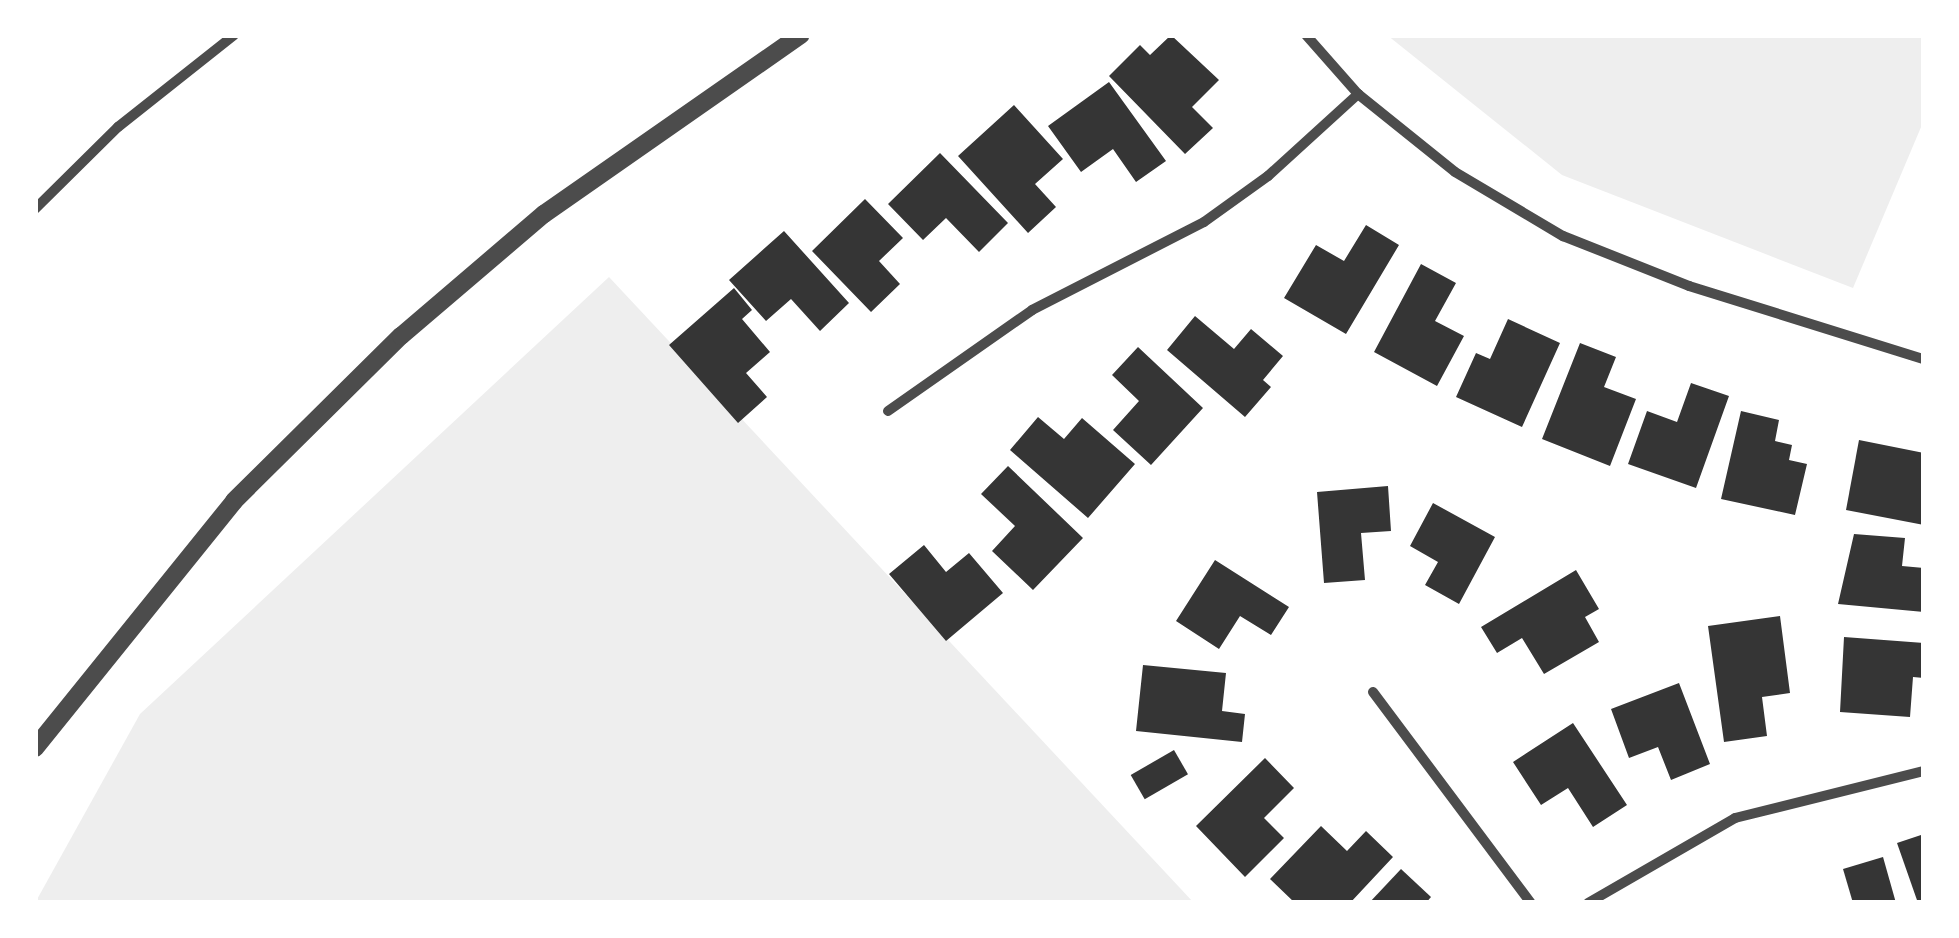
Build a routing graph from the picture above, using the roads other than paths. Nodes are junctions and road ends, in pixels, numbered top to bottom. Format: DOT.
graph roads {
  1 [pos="234,35"];
  2 [pos="801,35"];
  3 [pos="1306,35"];
  4 [pos="1358,94"];
  5 [pos="35,209"];
  6 [pos="1924,359"];
  7 [pos="888,411"];
  8 [pos="1372,692"];
  9 [pos="35,748"];
  10 [pos="1924,771"];
  11 [pos="1531,903"];
  12 [pos="1588,903"];
  1 -- 5 [label="street"];
  2 -- 9 [label="street"];
  3 -- 4 [label="street"];
  4 -- 6 [label="street"];
  4 -- 7 [label="street"];
  8 -- 11 [label="street"];
  10 -- 12 [label="street"];
}
